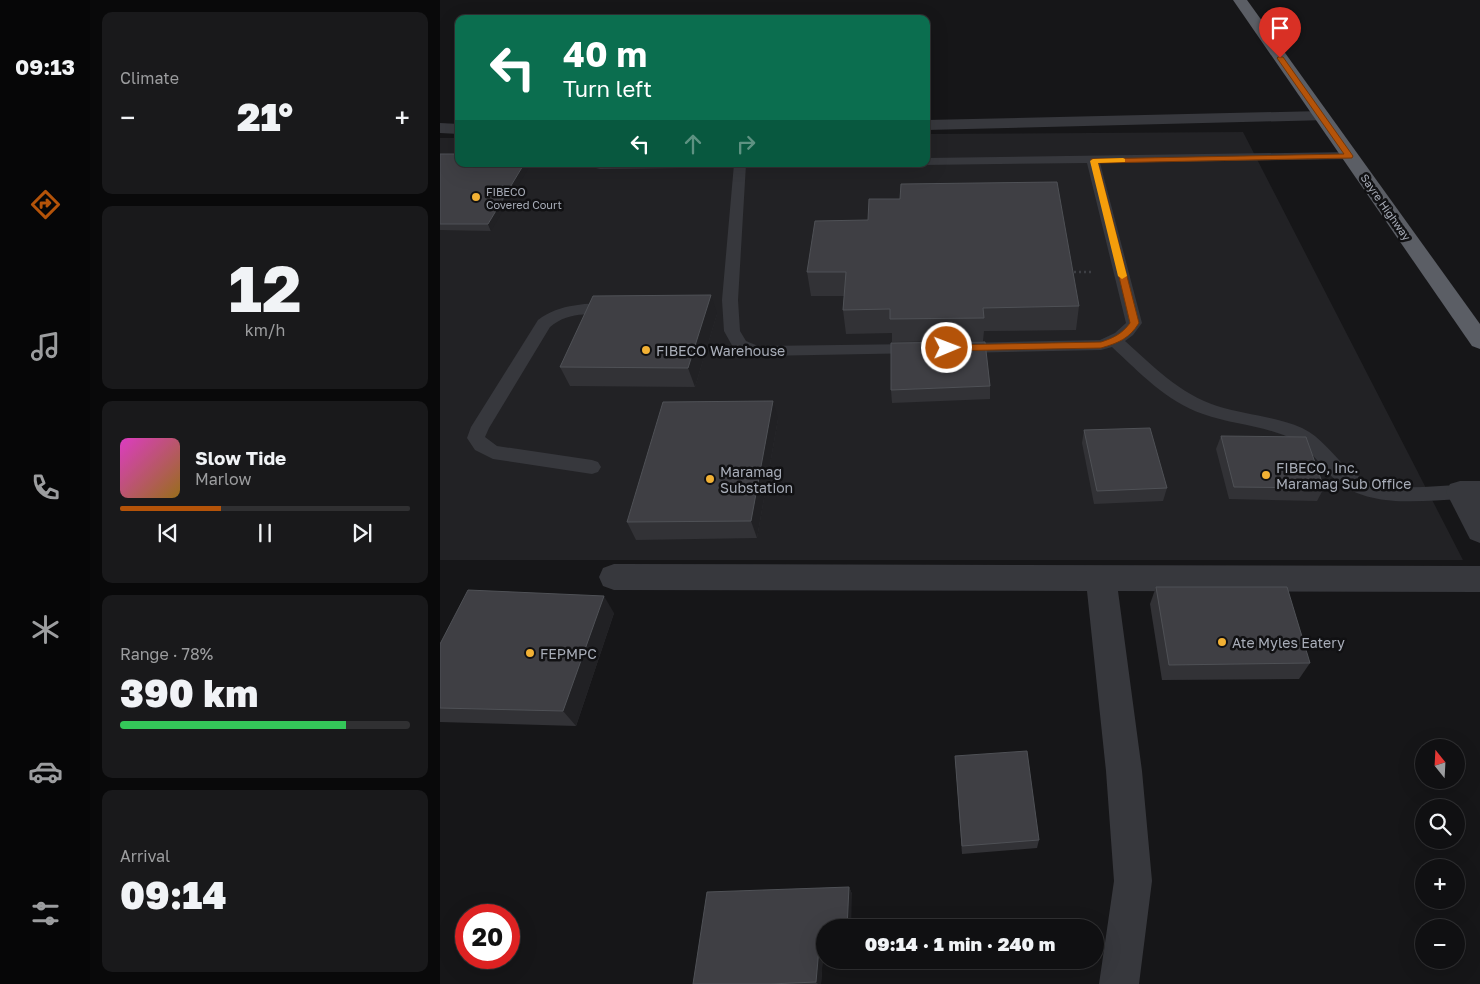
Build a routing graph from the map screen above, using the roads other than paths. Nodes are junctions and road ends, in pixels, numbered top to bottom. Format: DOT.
graph roads {
  1 [pos="1240,0"];
  2 [pos="1321,116"];
  3 [pos="930,125"];
  4 [pos="440,128"];
  5 [pos="455,129"];
  6 [pos="1350,156"];
  7 [pos="1093,161"];
  8 [pos="930,162"];
  9 [pos="740,167"];
  10 [pos="730,300"];
  11 [pos="710,301"];
  12 [pos="632,306"];
  13 [pos="1115,341"];
  14 [pos="1480,341"];
  15 [pos="592,467"];
  16 [pos="1470,492"];
  17 [pos="1480,531"];
  18 [pos="614,577"];
  19 [pos="1101,578"];
  20 [pos="1480,579"];
  21 [pos="1119,984"];
  1 -- 2 [label="highway, Sayre Highway"];
  2 -- 3 [label="street"];
  2 -- 6 [label="highway, Sayre Highway"];
  4 -- 5 [label="street"];
  6 -- 7 [label="lane"];
  6 -- 14 [label="highway, Sayre Highway"];
  7 -- 8 [label="lane"];
  7 -- 13 [label="lane"];
  9 -- 10 [label="lane"];
  10 -- 11 [label="lane"];
  10 -- 13 [label="lane"];
  12 -- 15 [label="lane"];
  13 -- 16 [label="lane"];
  16 -- 17 [label="street"];
  18 -- 19 [label="street"];
  19 -- 20 [label="street"];
  19 -- 21 [label="street"];
}
